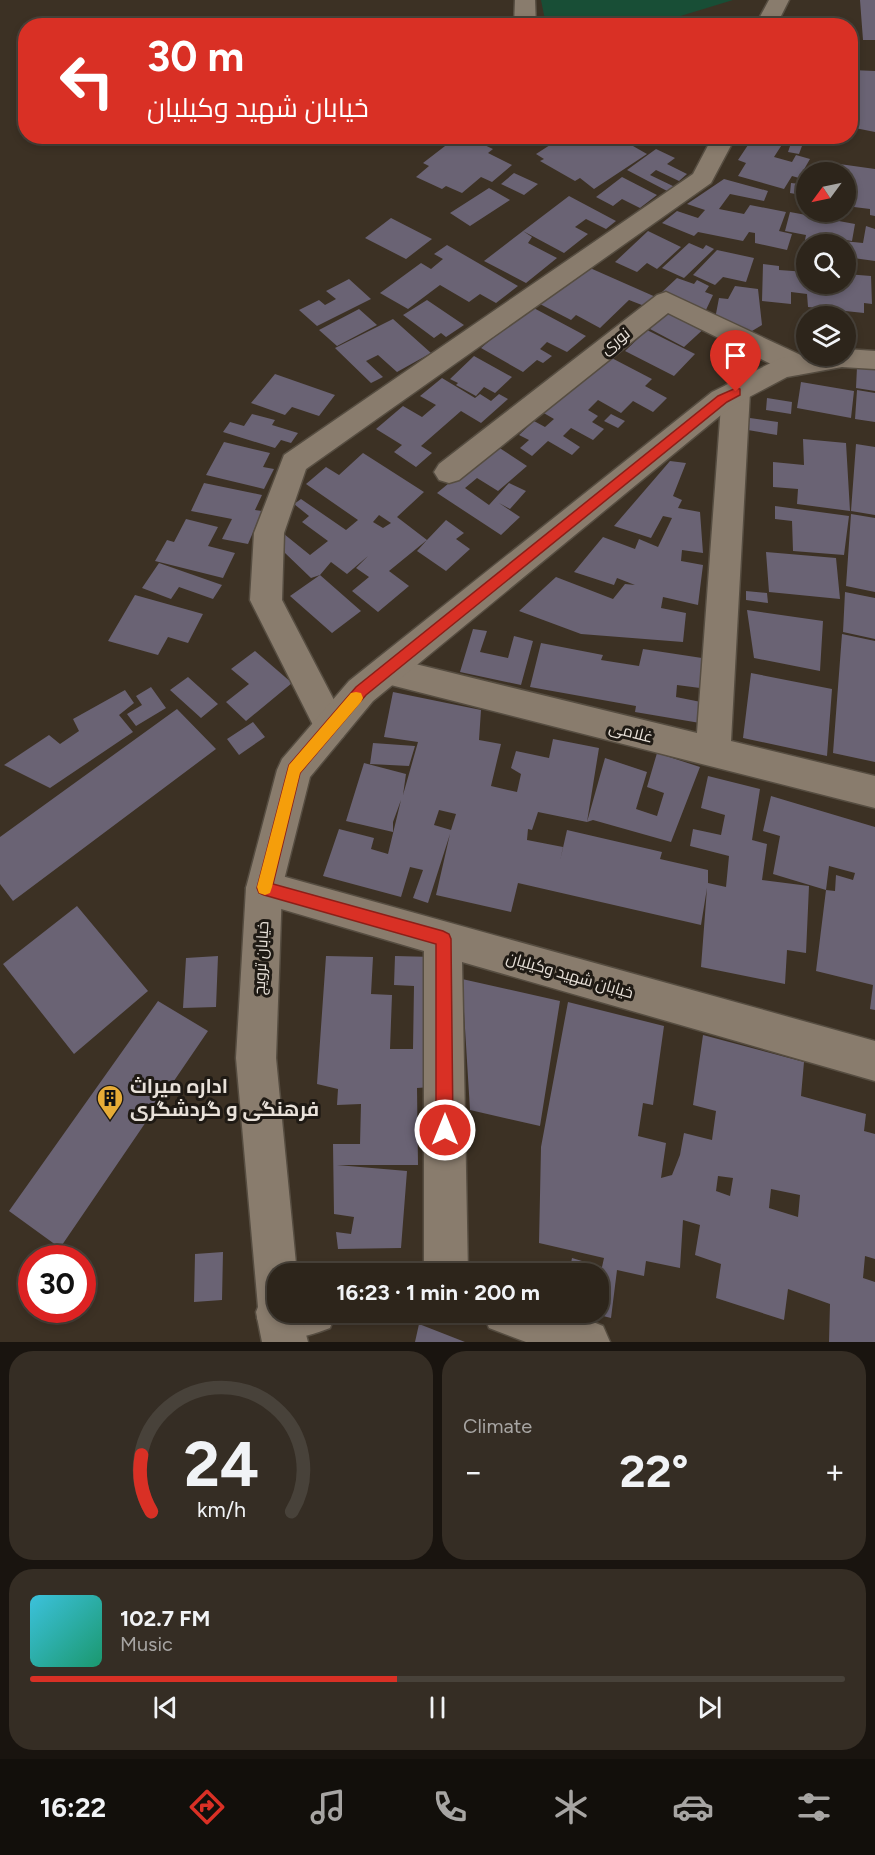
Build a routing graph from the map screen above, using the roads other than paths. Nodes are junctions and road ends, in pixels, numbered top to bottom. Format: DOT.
graph roads {
  1 [pos="525,0"];
  2 [pos="779,0"];
  3 [pos="525,18"];
  4 [pos="769,18"];
  5 [pos="721,144"];
  6 [pos="856,359"];
  7 [pos="875,360"];
  8 [pos="796,365"];
  9 [pos="796,365"];
  10 [pos="736,392"];
  11 [pos="449,472"];
  12 [pos="387,670"];
  13 [pos="331,726"];
  14 [pos="713,752"];
  15 [pos="875,792"];
  16 [pos="264,888"];
  17 [pos="443,939"];
  18 [pos="875,1061"];
  19 [pos="280,1263"];
  20 [pos="446,1263"];
  21 [pos="535,1323"];
  22 [pos="587,1342"];
  1 -- 3 [label="street"];
  2 -- 4 [label="street"];
  5 -- 13 [label="street"];
  6 -- 7 [label="street, خیابان ترویج"];
  8 -- 10 [label="street, خیابان ترویج"];
  9 -- 11 [label="street, نوری"];
  10 -- 12 [label="street, خیابان ترویج"];
  10 -- 14 [label="street"];
  12 -- 13 [label="street, خیابان ترویج"];
  12 -- 14 [label="street, غلامی"];
  13 -- 16 [label="street, خیابان ترویج"];
  14 -- 15 [label="street, غلامی"];
  16 -- 17 [label="street, خیابان شهید وکیلیان"];
  16 -- 19 [label="street, خیابان ترویج"];
  17 -- 18 [label="street, خیابان شهید وکیلیان"];
  17 -- 20 [label="street"];
  21 -- 22 [label="street"];
}
